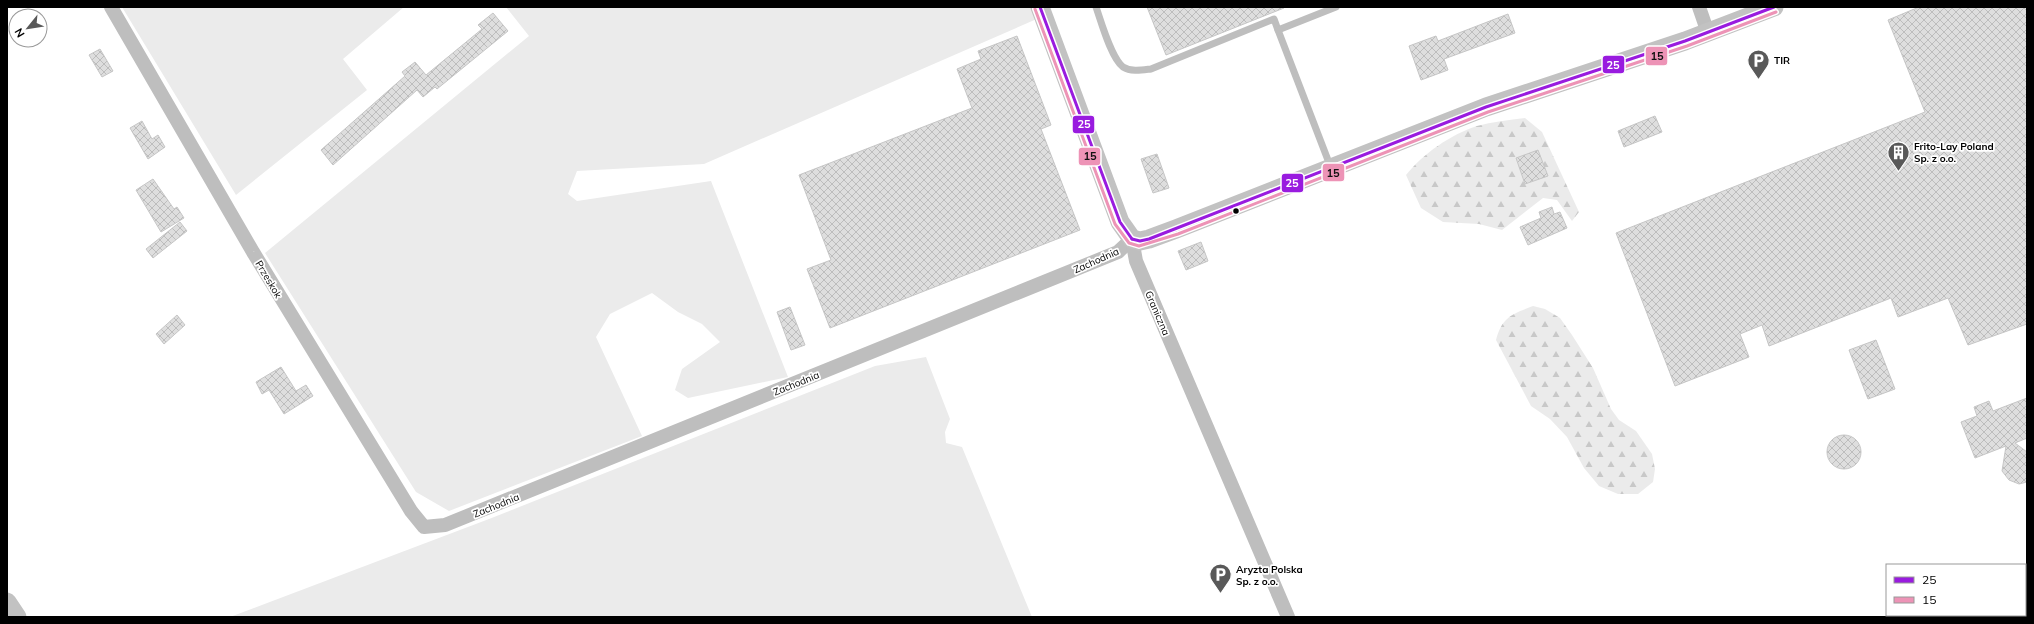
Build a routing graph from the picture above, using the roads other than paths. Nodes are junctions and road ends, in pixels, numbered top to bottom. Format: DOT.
graph roads {
  1 [pos="111,7"];
  2 [pos="1040,7"];
  3 [pos="1096,7"];
  4 [pos="1336,7"];
  5 [pos="1699,7"];
  6 [pos="1774,7"];
  7 [pos="1278,30"];
  8 [pos="1708,33"];
  9 [pos="1331,168"];
  10 [pos="1132,240"];
  11 [pos="445,526"];
  12 [pos="7,602"];
  13 [pos="17,617"];
  14 [pos="1288,617"];
  1 -- 11 [label="street, Przeskok"];
  2 -- 10 [label="street, Graniczna"];
  3 -- 7 [label="lane"];
  4 -- 7 [label="lane"];
  5 -- 8 [label="street"];
  6 -- 8 [label="street"];
  7 -- 9 [label="lane"];
  8 -- 9 [label="street"];
  9 -- 10 [label="street"];
  10 -- 11 [label="street, Zachodnia"];
  10 -- 14 [label="street, Graniczna"];
  12 -- 13 [label="street"];
}
